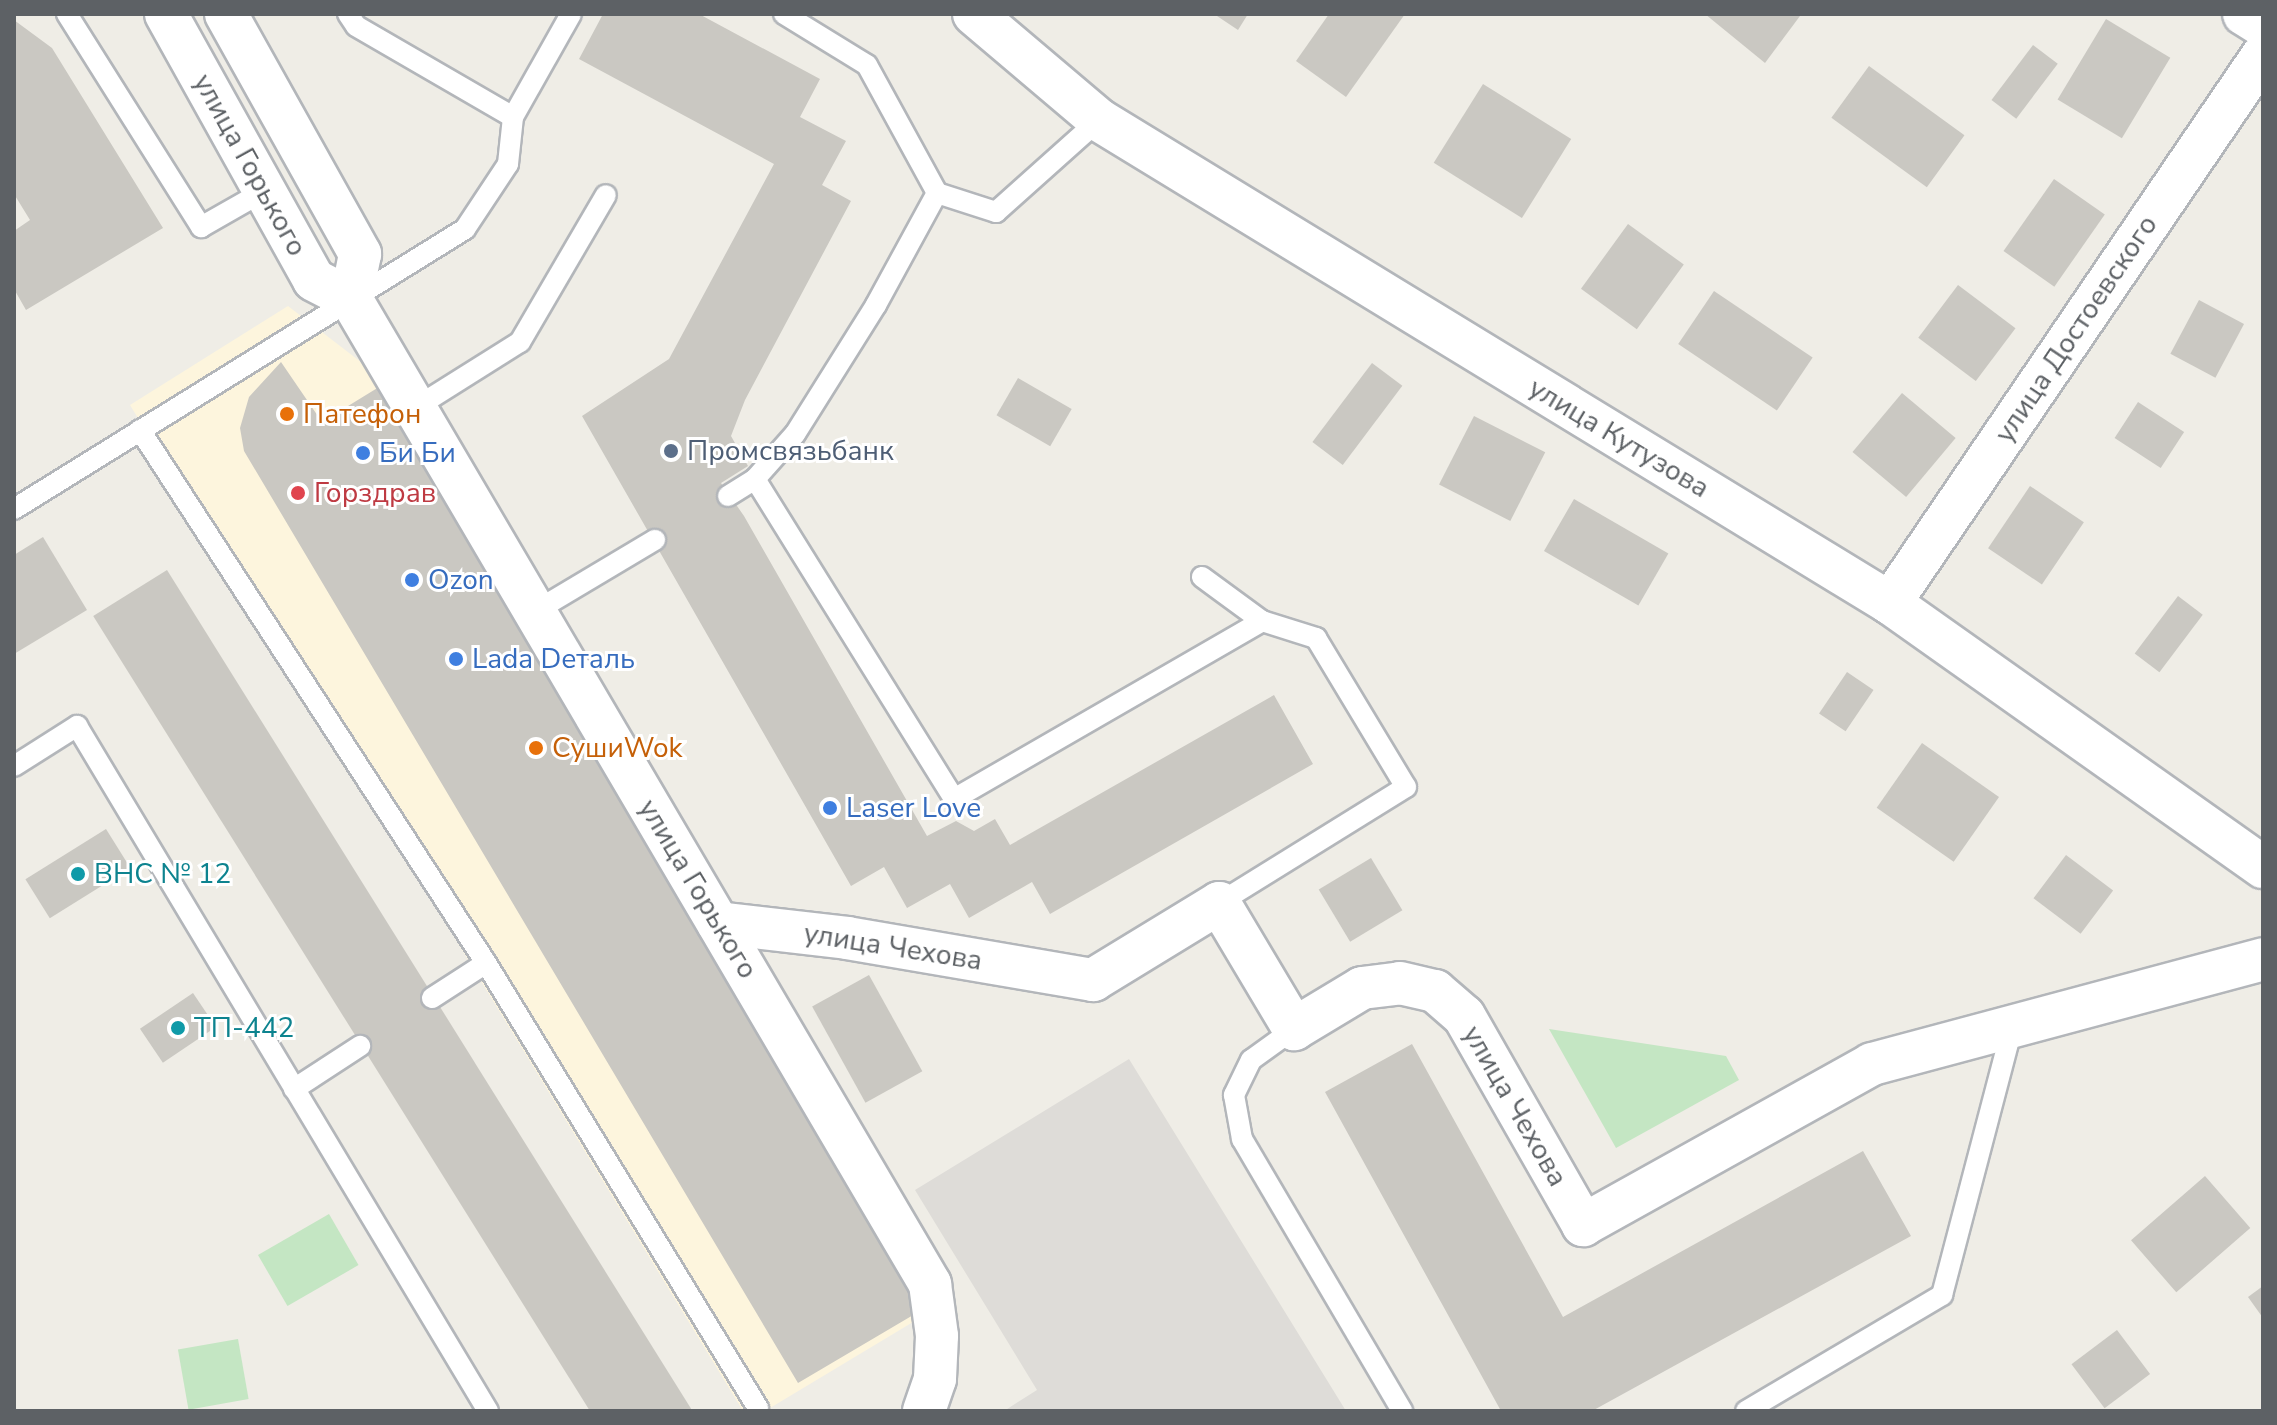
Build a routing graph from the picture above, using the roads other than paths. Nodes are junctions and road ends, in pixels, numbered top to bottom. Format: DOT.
graph roads {
  1 [pos="67,14"];
  2 [pos="166,14"];
  3 [pos="226,14"];
  4 [pos="348,14"];
  5 [pos="571,14"];
  6 [pos="784,14"];
  7 [pos="974,14"];
  8 [pos="2244,14"];
  9 [pos="2263,26"];
  10 [pos="2263,55"];
  11 [pos="513,117"];
  12 [pos="1099,120"];
  13 [pos="264,191"];
  14 [pos="937,193"];
  15 [pos="606,195"];
  16 [pos="351,299"];
  17 [pos="415,408"];
  18 [pos="140,430"];
  19 [pos="755,479"];
  20 [pos="728,496"];
  21 [pos="14,509"];
  22 [pos="655,540"];
  23 [pos="1202,577"];
  24 [pos="1890,603"];
  25 [pos="534,612"];
  26 [pos="1262,621"];
  27 [pos="14,766"];
  28 [pos="2263,867"];
  29 [pos="1219,903"];
  30 [pos="718,923"];
  31 [pos="2263,959"];
  32 [pos="486,963"];
  33 [pos="432,998"];
  34 [pos="2013,1023"];
  35 [pos="1294,1029"];
  36 [pos="360,1046"];
  37 [pos="294,1089"];
  38 [pos="758,1408"];
  39 [pos="488,1411"];
  40 [pos="924,1411"];
  41 [pos="1402,1411"];
  42 [pos="1746,1411"];
  1 -- 13 [label="lane"];
  2 -- 13 [label="street, улица Горького"];
  3 -- 16 [label="street, улица Горького"];
  4 -- 11 [label="lane"];
  5 -- 11 [label="lane"];
  6 -- 14 [label="lane"];
  7 -- 12 [label="street, улица Кутузова"];
  8 -- 9 [label="street"];
  10 -- 24 [label="street, улица Достоевского"];
  11 -- 16 [label="lane"];
  12 -- 14 [label="lane"];
  12 -- 24 [label="street, улица Кутузова"];
  13 -- 16 [label="street, улица Горького"];
  14 -- 19 [label="lane"];
  15 -- 17 [label="lane"];
  16 -- 17 [label="street, улица Горького"];
  16 -- 18 [label="lane"];
  17 -- 25 [label="street, улица Горького"];
  18 -- 21 [label="lane"];
  18 -- 32 [label="lane"];
  19 -- 20 [label="lane"];
  19 -- 26 [label="lane"];
  22 -- 25 [label="lane"];
  23 -- 26 [label="lane"];
  24 -- 28 [label="street, улица Кутузова"];
  25 -- 30 [label="street, улица Горького"];
  26 -- 29 [label="lane"];
  27 -- 37 [label="lane"];
  29 -- 30 [label="street, улица Чехова"];
  29 -- 35 [label="street"];
  30 -- 40 [label="street, улица Горького"];
  31 -- 34 [label="street, улица Чехова"];
  32 -- 33 [label="lane"];
  32 -- 38 [label="lane"];
  34 -- 35 [label="street, улица Чехова"];
  34 -- 42 [label="lane"];
  35 -- 41 [label="lane"];
  36 -- 37 [label="lane"];
  37 -- 39 [label="lane"];
}
